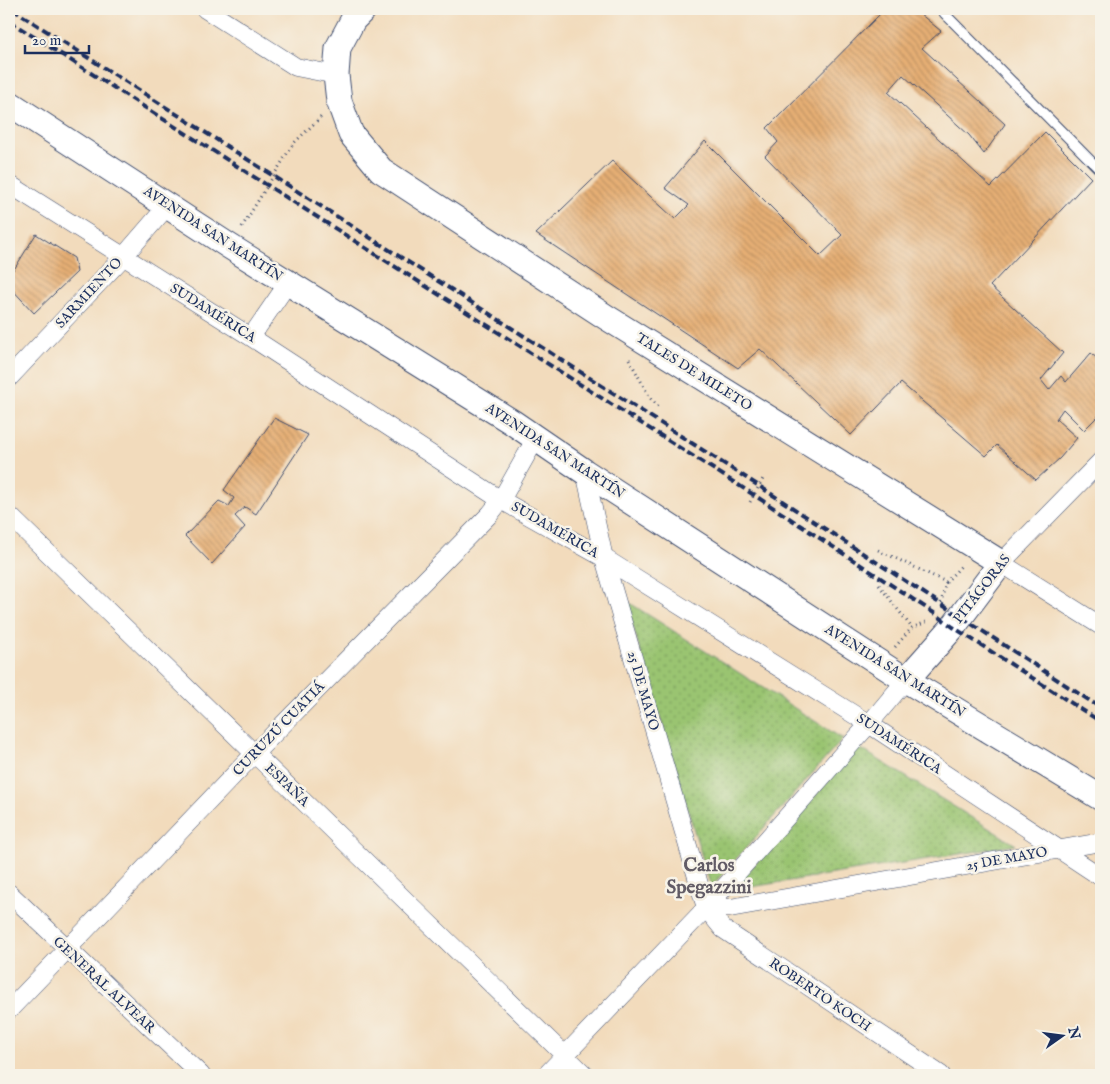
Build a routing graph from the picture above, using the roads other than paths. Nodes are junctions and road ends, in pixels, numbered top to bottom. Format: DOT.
graph roads {
  1 [pos="205,9"];
  2 [pos="364,9"];
  3 [pos="944,13"];
  4 [pos="336,75"];
  5 [pos="9,103"];
  6 [pos="1101,171"];
  7 [pos="9,184"];
  8 [pos="168,205"];
  9 [pos="124,256"];
  10 [pos="288,283"];
  11 [pos="251,337"];
  12 [pos="9,378"];
  13 [pos="536,438"];
  14 [pos="1101,461"];
  15 [pos="585,472"];
  16 [pos="501,500"];
  17 [pos="9,515"];
  18 [pos="604,558"];
  19 [pos="1000,563"];
  20 [pos="1101,626"];
  21 [pos="906,680"];
  22 [pos="869,724"];
  23 [pos="254,754"];
  24 [pos="1101,798"];
  25 [pos="1101,842"];
  26 [pos="1058,850"];
  27 [pos="1101,877"];
  28 [pos="9,893"];
  29 [pos="706,908"];
  30 [pos="66,949"];
  31 [pos="9,1010"];
  32 [pos="565,1056"];
  33 [pos="201,1075"];
  34 [pos="546,1075"];
  35 [pos="585,1075"];
  36 [pos="940,1075"];
  1 -- 4 [label="street"];
  2 -- 4 [label="main road, TALES DE MILETO"];
  3 -- 6 [label="lane"];
  4 -- 19 [label="main road, TALES DE MILETO"];
  5 -- 8 [label="main road, AVENIDA SAN MARTÍN"];
  7 -- 9 [label="street, SUDAMÉRICA"];
  8 -- 9 [label="street, SARMIENTO"];
  8 -- 10 [label="main road, AVENIDA SAN MARTÍN"];
  9 -- 11 [label="street, SUDAMÉRICA"];
  9 -- 12 [label="street, SARMIENTO"];
  10 -- 11 [label="street"];
  10 -- 13 [label="main road, AVENIDA SAN MARTÍN"];
  11 -- 16 [label="street, SUDAMÉRICA"];
  13 -- 15 [label="main road, AVENIDA SAN MARTÍN"];
  13 -- 16 [label="street, CURUZÚ CUATIÁ"];
  14 -- 19 [label="street, PITÁGORAS"];
  15 -- 18 [label="street, 25 DE MAYO"];
  15 -- 21 [label="main road, AVENIDA SAN MARTÍN"];
  16 -- 18 [label="street, SUDAMÉRICA"];
  16 -- 23 [label="street, CURUZÚ CUATIÁ"];
  17 -- 23 [label="street, ESPAÑA"];
  18 -- 22 [label="street, SUDAMÉRICA"];
  18 -- 29 [label="street, 25 DE MAYO"];
  19 -- 20 [label="street, TALES DE MILETO"];
  19 -- 21 [label="main road, PITÁGORAS"];
  21 -- 22 [label="street, PITÁGORAS"];
  21 -- 24 [label="main road, AVENIDA SAN MARTÍN"];
  22 -- 26 [label="street, SUDAMÉRICA"];
  22 -- 29 [label="street, PITÁGORAS"];
  23 -- 30 [label="street, CURUZÚ CUATIÁ"];
  23 -- 32 [label="street, ESPAÑA"];
  25 -- 26 [label="street, 25 DE MAYO"];
  26 -- 27 [label="street, SUDAMÉRICA"];
  26 -- 29 [label="street, 25 DE MAYO"];
  28 -- 30 [label="street, GENERAL ALVEAR"];
  29 -- 32 [label="street"];
  29 -- 36 [label="street, ROBERTO KOCH"];
  30 -- 31 [label="street, CURUZÚ CUATIÁ"];
  30 -- 33 [label="street, GENERAL ALVEAR"];
  32 -- 34 [label="street"];
  32 -- 35 [label="street, ESPAÑA"];
}
